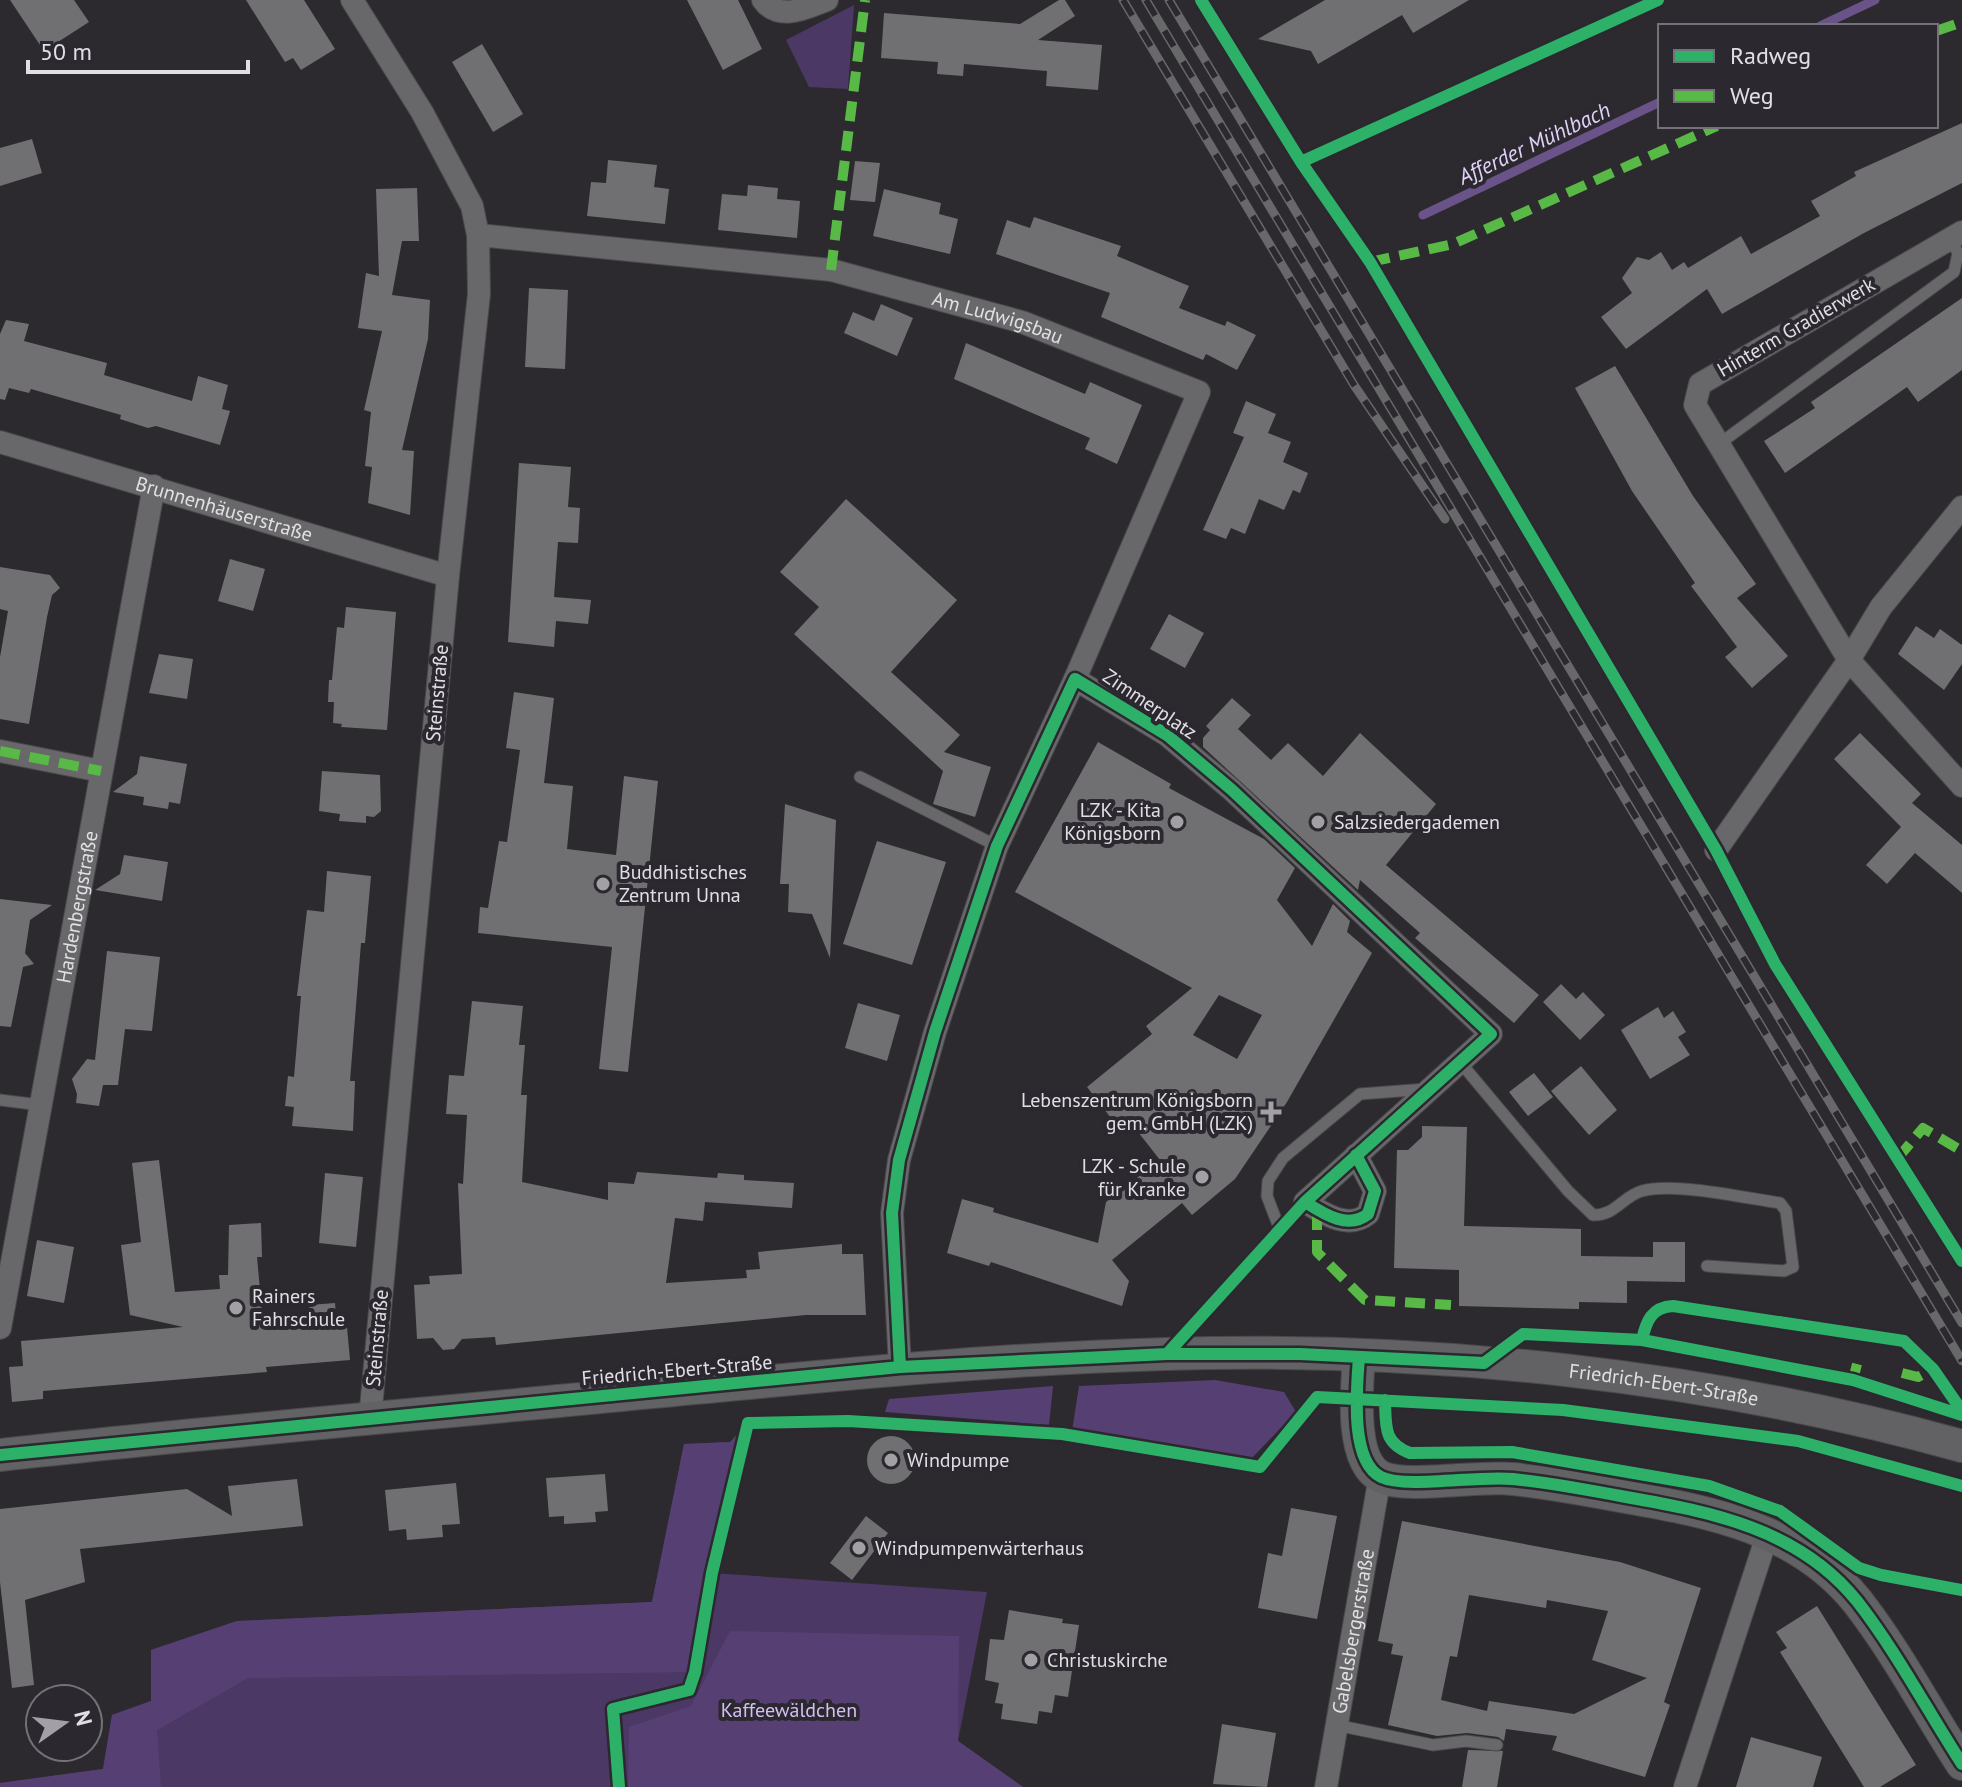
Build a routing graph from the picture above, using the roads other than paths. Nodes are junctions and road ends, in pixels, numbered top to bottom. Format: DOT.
graph roads {
  1 [pos="352,0"];
  2 [pos="763,0"];
  3 [pos="827,0"];
  4 [pos="1956,234"];
  5 [pos="478,235"];
  6 [pos="0,442"];
  7 [pos="1719,444"];
  8 [pos="154,486"];
  9 [pos="1962,507"];
  10 [pos="448,576"];
  11 [pos="1849,660"];
  12 [pos="1075,679"];
  13 [pos="0,751"];
  14 [pos="101,771"];
  15 [pos="860,777"];
  16 [pos="1962,786"];
  17 [pos="997,846"];
  18 [pos="1716,850"];
  19 [pos="1460,1062"];
  20 [pos="1430,1089"];
  21 [pos="0,1100"];
  22 [pos="40,1105"];
  23 [pos="1356,1155"];
  24 [pos="1305,1202"];
  25 [pos="1931,1212"];
  26 [pos="1707,1266"];
  27 [pos="0,1328"];
  28 [pos="1359,1357"];
  29 [pos="900,1367"];
  30 [pos="370,1419"];
  31 [pos="1962,1446"];
  32 [pos="0,1455"];
  33 [pos="1380,1476"];
  34 [pos="1768,1533"];
  35 [pos="1336,1725"];
  36 [pos="1497,1745"];
  37 [pos="1962,1764"];
  38 [pos="1326,1787"];
  39 [pos="1685,1787"];
  1 -- 5 [label="street, Steinstraße"];
  2 -- 3 [label="street"];
  4 -- 7 [label="lane, Hinterm Gradierwerk"];
  4 -- 7 [label="street, Hinterm Gradierwerk"];
  5 -- 10 [label="street, Steinstraße"];
  5 -- 12 [label="street, Am Ludwigsbau"];
  6 -- 8 [label="street, Brunnenhäuserstraße"];
  7 -- 11 [label="street, Hinterm Gradierwerk"];
  8 -- 10 [label="street, Brunnenhäuserstraße"];
  8 -- 14 [label="street, Hardenbergstraße"];
  9 -- 11 [label="street"];
  10 -- 30 [label="street, Steinstraße"];
  11 -- 16 [label="street, Hinterm Gradierwerk"];
  11 -- 18 [label="street"];
  12 -- 17 [label="street, Zimmerplatz"];
  12 -- 19 [label="street, Zimmerplatz"];
  13 -- 14 [label="street"];
  14 -- 22 [label="street, Hardenbergstraße"];
  15 -- 17 [label="lane"];
  17 -- 29 [label="street, Zimmerplatz"];
  18 -- 25 [label="lane"];
  19 -- 20 [label="street, Zimmerplatz"];
  19 -- 26 [label="lane"];
  20 -- 23 [label="street, Zimmerplatz"];
  20 -- 24 [label="lane"];
  21 -- 22 [label="lane"];
  22 -- 27 [label="street, Hardenbergstraße"];
  23 -- 24 [label="street, Zimmerplatz"];
  23 -- 24 [label="street"];
  28 -- 29 [label="main road, Friedrich-Ebert-Straße"];
  28 -- 31 [label="main road, Friedrich-Ebert-Straße"];
  28 -- 33 [label="main road"];
  29 -- 30 [label="main road, Friedrich-Ebert-Straße"];
  30 -- 32 [label="main road, Friedrich-Ebert-Straße"];
  33 -- 34 [label="main road"];
  33 -- 35 [label="street, Gabelsbergerstraße"];
  34 -- 37 [label="main road"];
  34 -- 39 [label="street"];
  35 -- 36 [label="lane"];
  35 -- 38 [label="street, Gabelsbergerstraße"];
}
